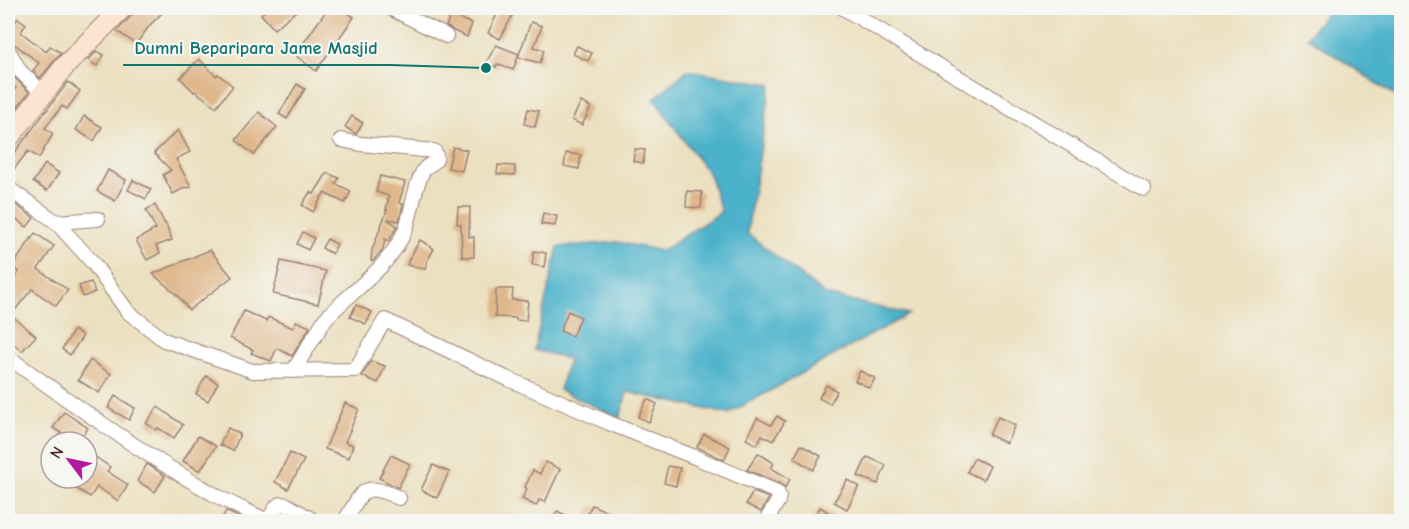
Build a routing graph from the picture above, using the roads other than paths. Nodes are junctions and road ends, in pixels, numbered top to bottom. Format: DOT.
graph roads {
  1 [pos="122,8"];
  2 [pos="390,8"];
  3 [pos="843,8"];
  4 [pos="446,36"];
  5 [pos="8,50"];
  6 [pos="44,94"];
  7 [pos="8,139"];
  8 [pos="341,140"];
  9 [pos="8,188"];
  10 [pos="1144,189"];
  11 [pos="98,219"];
  12 [pos="56,222"];
  13 [pos="8,357"];
  14 [pos="293,371"];
  15 [pos="399,498"];
  16 [pos="267,521"];
  17 [pos="316,522"];
  18 [pos="344,522"];
  19 [pos="765,522"];
  1 -- 6 [label="street"];
  2 -- 4 [label="street"];
  3 -- 10 [label="street"];
  5 -- 6 [label="street"];
  6 -- 7 [label="street"];
  8 -- 14 [label="street"];
  9 -- 12 [label="street"];
  11 -- 12 [label="street"];
  12 -- 14 [label="street"];
  13 -- 16 [label="street"];
  14 -- 19 [label="street"];
  15 -- 18 [label="street"];
  16 -- 17 [label="street"];
}
